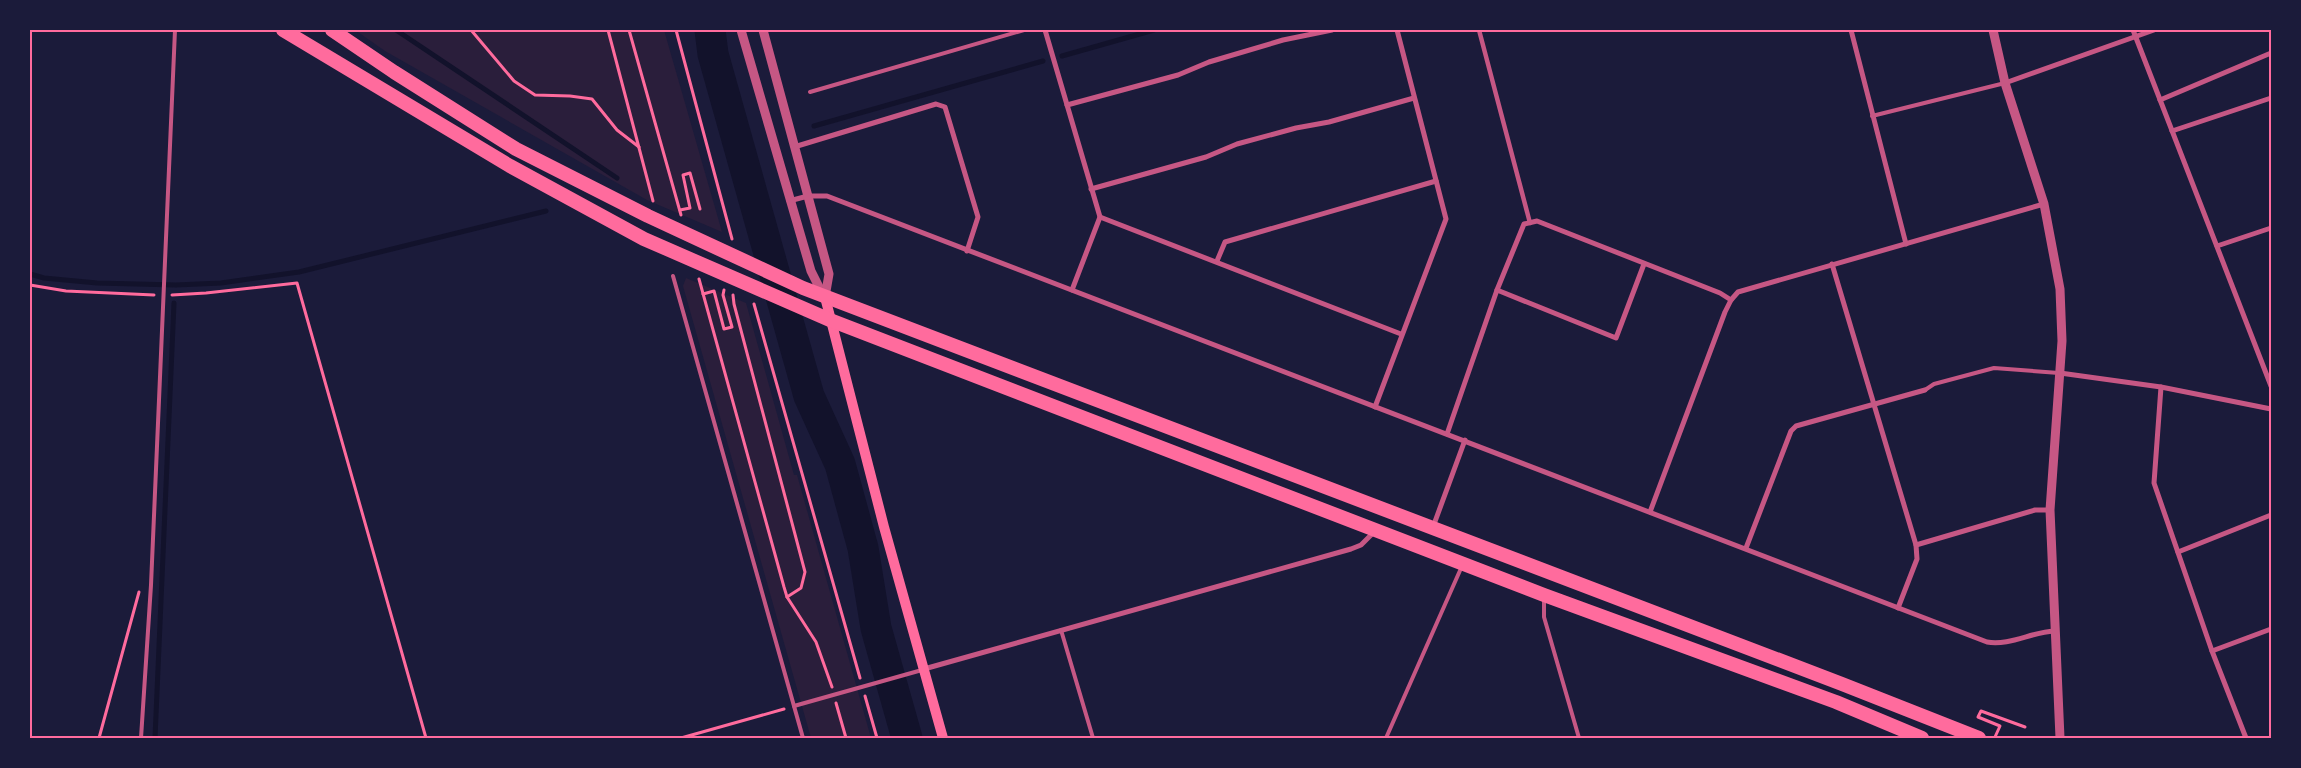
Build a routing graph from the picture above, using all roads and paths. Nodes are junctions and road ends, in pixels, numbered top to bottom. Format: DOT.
graph roads {
  1 [pos="175,30"];
  2 [pos="284,30"];
  3 [pos="332,30"];
  4 [pos="471,30"];
  5 [pos="608,30"];
  6 [pos="629,30"];
  7 [pos="676,30"];
  8 [pos="741,30"];
  9 [pos="763,30"];
  10 [pos="1024,30"];
  11 [pos="1045,30"];
  12 [pos="1332,30"];
  13 [pos="1397,30"];
  14 [pos="1480,30"];
  15 [pos="1850,30"];
  16 [pos="1992,30"];
  17 [pos="2134,30"];
  18 [pos="2154,30"];
  19 [pos="2136,36"];
  20 [pos="2271,53"];
  21 [pos="2005,83"];
  22 [pos="810,92"];
  23 [pos="1414,98"];
  24 [pos="2271,98"];
  25 [pos="2160,100"];
  26 [pos="1067,105"];
  27 [pos="1872,116"];
  28 [pos="2172,131"];
  29 [pos="662,146"];
  30 [pos="639,147"];
  31 [pos="794,147"];
  32 [pos="1436,181"];
  33 [pos="1092,189"];
  34 [pos="808,196"];
  35 [pos="789,201"];
  36 [pos="2044,204"];
  37 [pos="655,207"];
  38 [pos="700,209"];
  39 [pos="680,210"];
  40 [pos="1100,217"];
  41 [pos="1530,223"];
  42 [pos="2271,228"];
  43 [pos="733,243"];
  44 [pos="1906,244"];
  45 [pos="2217,246"];
  46 [pos="967,251"];
  47 [pos="1217,262"];
  48 [pos="1644,264"];
  49 [pos="1832,264"];
  50 [pos="673,276"];
  51 [pos="30,285"];
  52 [pos="1072,290"];
  53 [pos="1497,290"];
  54 [pos="703,294"];
  55 [pos="733,294"];
  56 [pos="723,295"];
  57 [pos="164,296"];
  58 [pos="824,297"];
  59 [pos="1730,300"];
  60 [pos="754,303"];
  61 [pos="830,320"];
  62 [pos="1401,334"];
  63 [pos="719,356"];
  64 [pos="2060,373"];
  65 [pos="2271,386"];
  66 [pos="2161,387"];
  67 [pos="1926,390"];
  68 [pos="1874,405"];
  69 [pos="1375,407"];
  70 [pos="2271,409"];
  71 [pos="1446,434"];
  72 [pos="1465,440"];
  73 [pos="2050,510"];
  74 [pos="1650,512"];
  75 [pos="2271,515"];
  76 [pos="1433,528"];
  77 [pos="1376,530"];
  78 [pos="1916,545"];
  79 [pos="1746,548"];
  80 [pos="2178,552"];
  81 [pos="1463,563"];
  82 [pos="151,585"];
  83 [pos="1544,594"];
  84 [pos="787,597"];
  85 [pos="1898,608"];
  86 [pos="2271,629"];
  87 [pos="1061,630"];
  88 [pos="2054,631"];
  89 [pos="2212,650"];
  90 [pos="924,669"];
  91 [pos="860,680"];
  92 [pos="832,688"];
  93 [pos="864,693"];
  94 [pos="836,702"];
  95 [pos="794,706"];
  96 [pos="2025,727"];
  97 [pos="99,738"];
  98 [pos="141,738"];
  99 [pos="426,738"];
  100 [pos="681,738"];
  101 [pos="803,738"];
  102 [pos="846,738"];
  103 [pos="877,738"];
  104 [pos="943,738"];
  105 [pos="1093,738"];
  106 [pos="1386,738"];
  107 [pos="1579,738"];
  108 [pos="1922,738"];
  109 [pos="1979,738"];
  110 [pos="1995,738"];
  111 [pos="2060,738"];
  112 [pos="2246,738"];
  1 -- 57 [label="lane"];
  2 -- 61 [label="highway"];
  3 -- 58 [label="highway"];
  4 -- 30 [label="path"];
  5 -- 30 [label="path"];
  6 -- 29 [label="path"];
  7 -- 43 [label="path"];
  8 -- 35 [label="street"];
  9 -- 31 [label="street"];
  10 -- 22 [label="lane"];
  11 -- 26 [label="street"];
  12 -- 26 [label="street"];
  13 -- 23 [label="street"];
  14 -- 41 [label="street"];
  15 -- 27 [label="street"];
  16 -- 21 [label="street"];
  17 -- 19 [label="street"];
  18 -- 19 [label="street"];
  19 -- 21 [label="street"];
  19 -- 25 [label="street"];
  20 -- 25 [label="street"];
  21 -- 27 [label="lane"];
  21 -- 36 [label="street"];
  23 -- 32 [label="street"];
  23 -- 33 [label="street"];
  24 -- 28 [label="street"];
  25 -- 28 [label="street"];
  26 -- 33 [label="street"];
  27 -- 44 [label="street"];
  28 -- 45 [label="street"];
  30 -- 37 [label="path"];
  31 -- 34 [label="street"];
  31 -- 46 [label="street"];
  32 -- 47 [label="street"];
  32 -- 62 [label="street"];
  33 -- 40 [label="street"];
  34 -- 35 [label="street"];
  34 -- 46 [label="street"];
  34 -- 58 [label="street"];
  35 -- 58 [label="street"];
  36 -- 44 [label="street"];
  36 -- 64 [label="street"];
  38 -- 39 [label="path"];
  40 -- 47 [label="street"];
  40 -- 52 [label="street"];
  41 -- 48 [label="street"];
  41 -- 53 [label="street"];
  42 -- 45 [label="street"];
  44 -- 49 [label="street"];
  45 -- 65 [label="street"];
  46 -- 52 [label="street"];
  47 -- 62 [label="street"];
  48 -- 53 [label="street"];
  48 -- 59 [label="street"];
  49 -- 59 [label="street"];
  49 -- 68 [label="street"];
  50 -- 95 [label="lane"];
  51 -- 57 [label="path"];
  52 -- 69 [label="street"];
  53 -- 71 [label="street"];
  54 -- 56 [label="path"];
  55 -- 84 [label="path"];
  57 -- 82 [label="lane"];
  57 -- 99 [label="path"];
  58 -- 61 [label="main road"];
  58 -- 76 [label="highway"];
  59 -- 74 [label="street"];
  60 -- 91 [label="path"];
  61 -- 77 [label="highway"];
  61 -- 90 [label="main road"];
  62 -- 69 [label="street"];
  63 -- 84 [label="path"];
  64 -- 66 [label="street"];
  64 -- 67 [label="lane"];
  64 -- 73 [label="street"];
  66 -- 70 [label="street"];
  66 -- 80 [label="street"];
  67 -- 68 [label="street"];
  68 -- 78 [label="street"];
  68 -- 79 [label="street"];
  69 -- 71 [label="street"];
  71 -- 72 [label="street"];
  72 -- 74 [label="street"];
  72 -- 76 [label="street"];
  73 -- 78 [label="street"];
  73 -- 88 [label="street"];
  74 -- 79 [label="street"];
  75 -- 80 [label="street"];
  76 -- 109 [label="highway"];
  77 -- 81 [label="highway"];
  77 -- 87 [label="street"];
  78 -- 85 [label="street"];
  79 -- 85 [label="street"];
  80 -- 89 [label="street"];
  81 -- 83 [label="highway"];
  81 -- 106 [label="lane"];
  82 -- 97 [label="path"];
  82 -- 98 [label="lane"];
  83 -- 107 [label="lane"];
  83 -- 108 [label="highway"];
  84 -- 92 [label="path"];
  85 -- 88 [label="street"];
  86 -- 89 [label="street"];
  87 -- 90 [label="street"];
  87 -- 105 [label="lane"];
  88 -- 111 [label="street"];
  89 -- 112 [label="street"];
  90 -- 95 [label="lane"];
  90 -- 104 [label="main road"];
  93 -- 103 [label="path"];
  94 -- 102 [label="path"];
  95 -- 100 [label="path"];
  95 -- 101 [label="lane"];
  96 -- 110 [label="path"];
}
